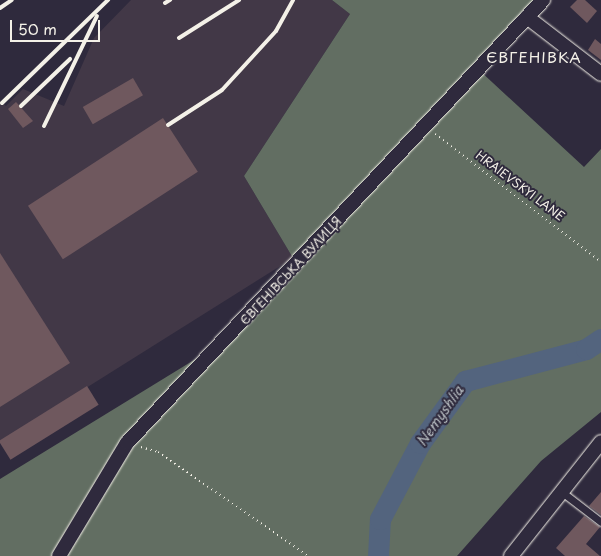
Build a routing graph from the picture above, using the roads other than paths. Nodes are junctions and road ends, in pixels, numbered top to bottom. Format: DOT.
graph roads {
  1 [pos="543,0"];
  2 [pos="527,17"];
  3 [pos="601,74"];
  4 [pos="601,442"];
  5 [pos="562,492"];
  6 [pos="601,522"];
  7 [pos="517,554"];
  8 [pos="59,556"];
  1 -- 2 [label="street, ЄВГЕНІВСЬКА ВУЛИЦЯ"];
  2 -- 3 [label="street"];
  2 -- 8 [label="street, ЄВГЕНІВСЬКА ВУЛИЦЯ"];
  4 -- 5 [label="street"];
  5 -- 6 [label="lane"];
  5 -- 7 [label="street"];
}
